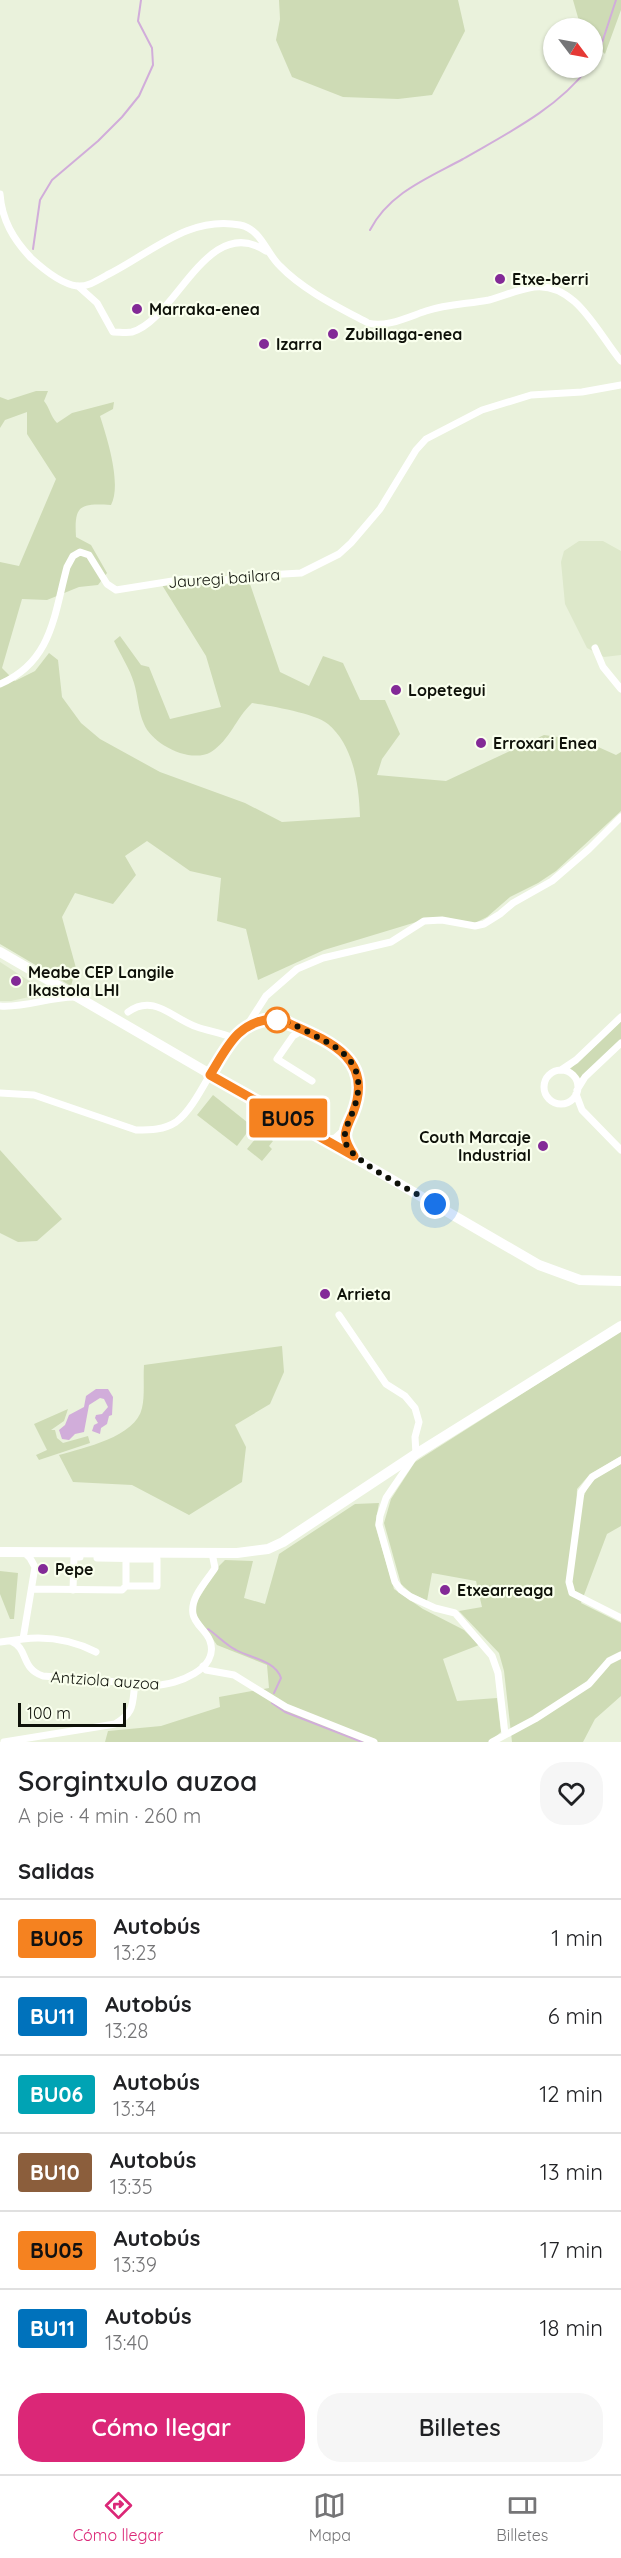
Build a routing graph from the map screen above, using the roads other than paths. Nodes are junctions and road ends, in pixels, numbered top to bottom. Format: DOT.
graph roads {
  1 [pos="0,194"];
  2 [pos="268,252"];
  3 [pos="78,286"];
  4 [pos="621,361"];
  5 [pos="621,385"];
  6 [pos="595,648"];
  7 [pos="0,684"];
  8 [pos="621,689"];
  9 [pos="621,817"];
  10 [pos="0,952"];
  11 [pos="78,997"];
  12 [pos="0,1006"];
  13 [pos="128,1012"];
  14 [pos="621,1017"];
  15 [pos="281,1020"];
  16 [pos="248,1024"];
  17 [pos="303,1030"];
  18 [pos="234,1038"];
  19 [pos="288,1042"];
  20 [pos="621,1043"];
  21 [pos="561,1070"];
  22 [pos="312,1081"];
  23 [pos="577,1092"];
  24 [pos="0,1093"];
  25 [pos="566,1103"];
  26 [pos="580,1107"];
  27 [pos="345,1130"];
  28 [pos="327,1140"];
  29 [pos="620,1147"];
  30 [pos="354,1156"];
  31 [pos="621,1281"];
  32 [pos="339,1315"];
  33 [pos="621,1326"];
  34 [pos="416,1454"];
  35 [pos="621,1460"];
  36 [pos="0,1552"];
  37 [pos="24,1552"];
  38 [pos="212,1552"];
  39 [pos="126,1558"];
  40 [pos="126,1586"];
  41 [pos="32,1589"];
  42 [pos="72,1590"];
  43 [pos="621,1618"];
  44 [pos="23,1639"];
  45 [pos="11,1641"];
  46 [pos="0,1642"];
  47 [pos="96,1652"];
  48 [pos="621,1654"];
  49 [pos="203,1666"];
  50 [pos="135,1683"];
  51 [pos="505,1734"];
  52 [pos="4,1742"];
  53 [pos="374,1742"];
  54 [pos="492,1742"];
  1 -- 3 [label="street"];
  2 -- 3 [label="street"];
  2 -- 3 [label="street"];
  2 -- 4 [label="street"];
  5 -- 7 [label="street, Jauregi bailara"];
  6 -- 8 [label="street"];
  9 -- 16 [label="street"];
  10 -- 11 [label="main road"];
  11 -- 12 [label="street"];
  11 -- 28 [label="main road"];
  13 -- 18 [label="street"];
  14 -- 21 [label="street"];
  15 -- 16 [label="street"];
  15 -- 17 [label="street"];
  15 -- 19 [label="street"];
  16 -- 18 [label="street"];
  17 -- 19 [label="street"];
  17 -- 27 [label="street"];
  18 -- 24 [label="street"];
  19 -- 22 [label="street"];
  20 -- 23 [label="street"];
  21 -- 23 [label="street"];
  21 -- 25 [label="street"];
  23 -- 25 [label="street"];
  23 -- 26 [label="street"];
  25 -- 26 [label="street"];
  26 -- 29 [label="street"];
  27 -- 28 [label="street"];
  27 -- 30 [label="street"];
  28 -- 30 [label="main road"];
  30 -- 31 [label="main road"];
  32 -- 34 [label="street"];
  33 -- 34 [label="main road"];
  34 -- 38 [label="main road"];
  34 -- 51 [label="street"];
  35 -- 43 [label="street"];
  36 -- 37 [label="main road"];
  37 -- 38 [label="main road"];
  37 -- 41 [label="street"];
  38 -- 49 [label="street"];
  39 -- 40 [label="street"];
  39 -- 40 [label="street"];
  39 -- 42 [label="street"];
  40 -- 42 [label="street"];
  41 -- 42 [label="street"];
  41 -- 44 [label="street"];
  44 -- 45 [label="street, Antziola auzoa"];
  44 -- 47 [label="street, Antziola auzoa"];
  45 -- 46 [label="street"];
  45 -- 50 [label="street, Antziola auzoa"];
  48 -- 51 [label="street"];
  49 -- 50 [label="street, Antziola auzoa"];
  49 -- 53 [label="street"];
  50 -- 52 [label="street"];
  51 -- 54 [label="street"];
}
